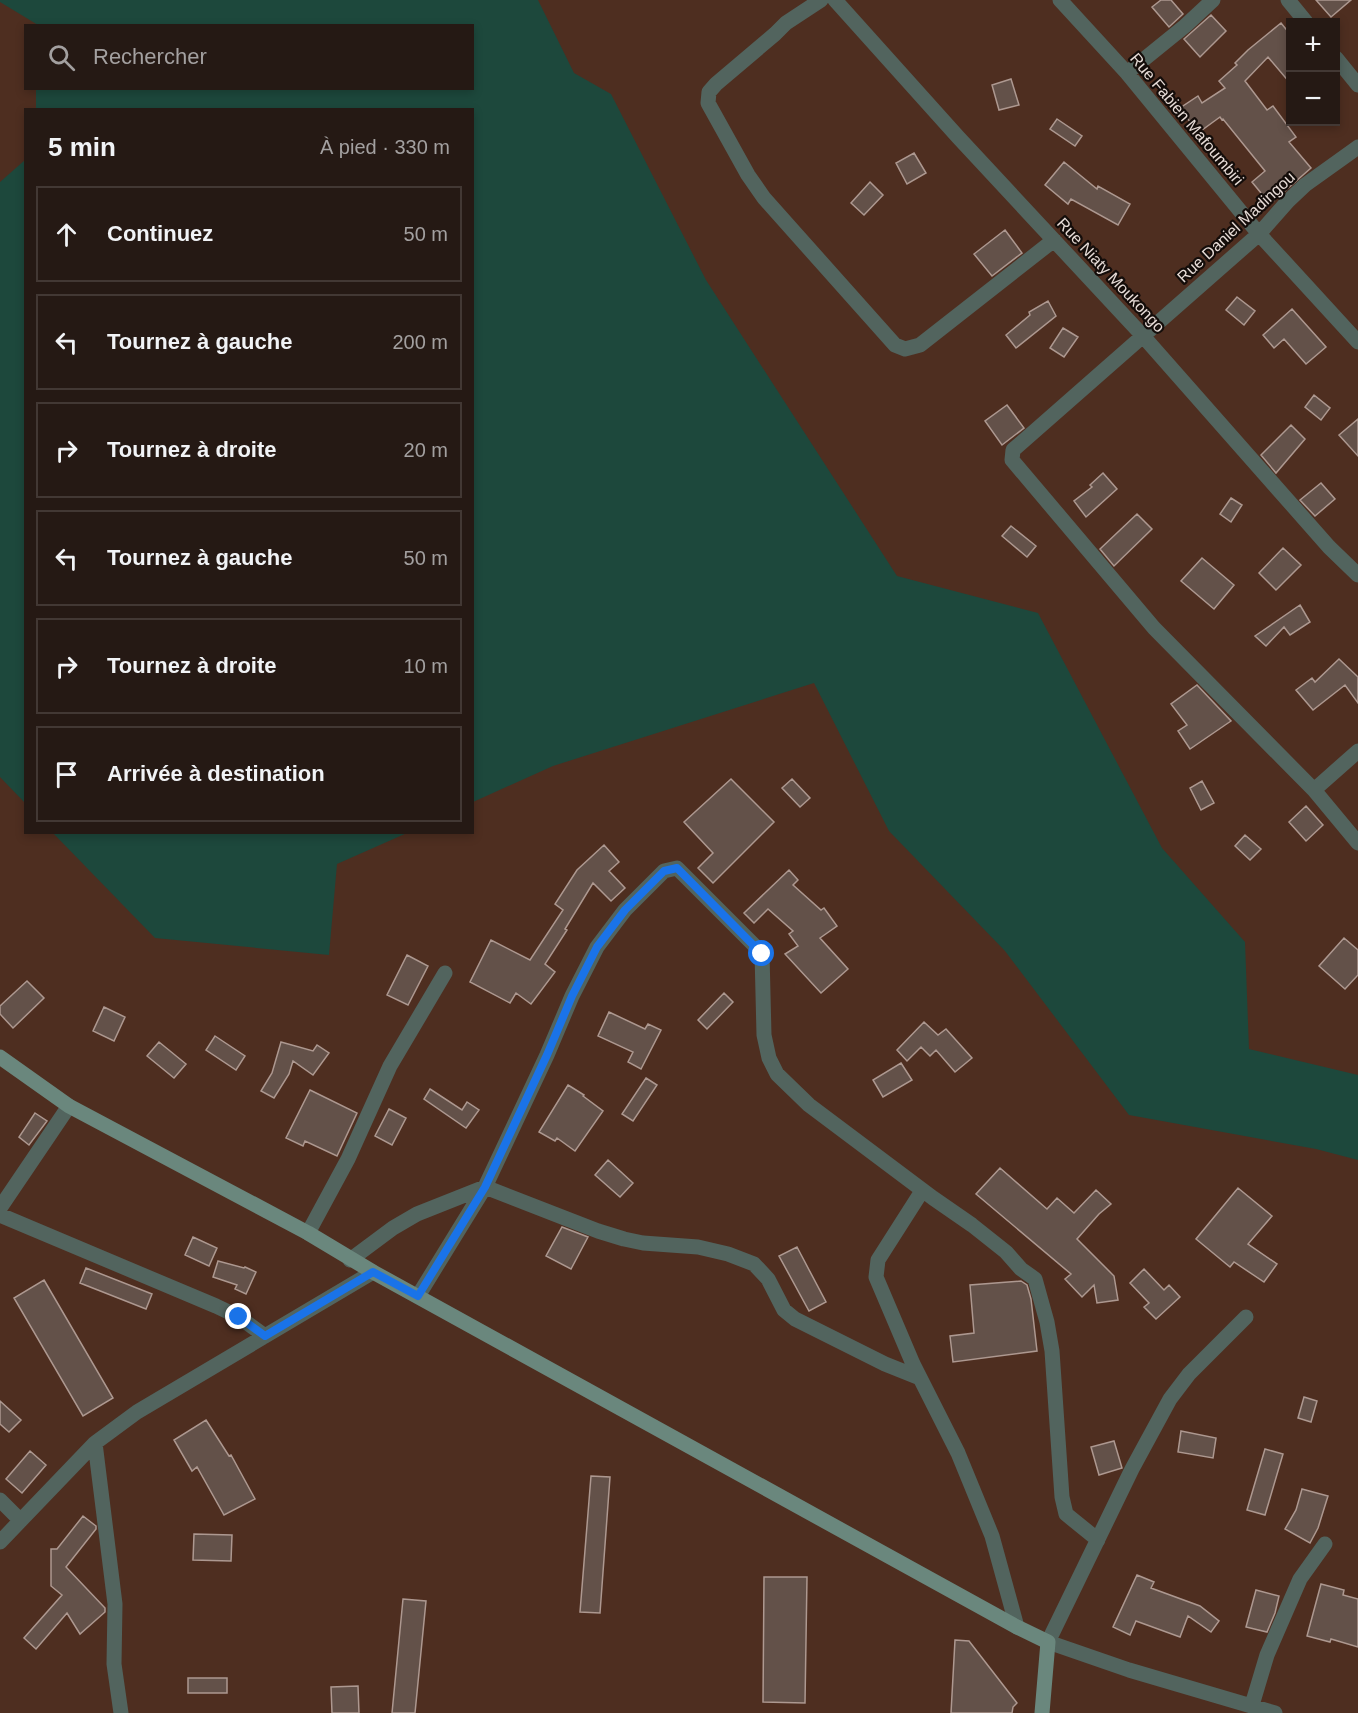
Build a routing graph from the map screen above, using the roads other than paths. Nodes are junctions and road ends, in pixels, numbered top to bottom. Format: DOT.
graph roads {
  1 [pos="821,0"];
  2 [pos="835,0"];
  3 [pos="1060,0"];
  4 [pos="1213,0"];
  5 [pos="1288,0"];
  6 [pos="1303,18"];
  7 [pos="1340,64"];
  8 [pos="1127,73"];
  9 [pos="1358,86"];
  10 [pos="1358,147"];
  11 [pos="1259,234"];
  12 [pos="1054,240"];
  13 [pos="1143,336"];
  14 [pos="1358,342"];
  15 [pos="1358,576"];
  16 [pos="1358,751"];
  17 [pos="1314,790"];
  18 [pos="1358,843"];
  19 [pos="445,973"];
  20 [pos="0,1057"];
  21 [pos="69,1106"];
  22 [pos="485,1187"];
  23 [pos="922,1191"];
  24 [pos="0,1208"];
  25 [pos="0,1215"];
  26 [pos="308,1233"];
  27 [pos="351,1260"];
  28 [pos="373,1272"];
  29 [pos="418,1296"];
  30 [pos="1246,1317"];
  31 [pos="265,1336"];
  32 [pos="920,1378"];
  33 [pos="95,1443"];
  34 [pos="0,1500"];
  35 [pos="20,1520"];
  36 [pos="1098,1540"];
  37 [pos="0,1542"];
  38 [pos="1325,1544"];
  39 [pos="1017,1627"];
  40 [pos="1048,1642"];
  41 [pos="1252,1705"];
  42 [pos="121,1713"];
  43 [pos="1042,1713"];
  44 [pos="1275,1713"];
  1 -- 12 [label="street"];
  2 -- 12 [label="street, Rue Niaty Moukongo"];
  3 -- 8 [label="street, Rue Fabien Mafoumbiri"];
  4 -- 8 [label="street"];
  5 -- 6 [label="street"];
  7 -- 9 [label="street"];
  8 -- 11 [label="street, Rue Fabien Mafoumbiri"];
  10 -- 11 [label="street, Rue Daniel Madingou"];
  11 -- 13 [label="street, Rue Daniel Madingou"];
  11 -- 14 [label="street, Rue Fabien Mafoumbiri"];
  12 -- 13 [label="street, Rue Niaty Moukongo"];
  13 -- 15 [label="street, Rue Niaty Moukongo"];
  13 -- 17 [label="street, Rue Daniel Madingou"];
  16 -- 17 [label="street"];
  17 -- 18 [label="street"];
  19 -- 26 [label="street"];
  20 -- 21 [label="street"];
  21 -- 24 [label="street"];
  21 -- 26 [label="street"];
  22 -- 23 [label="street"];
  22 -- 27 [label="street"];
  22 -- 29 [label="street"];
  22 -- 32 [label="street"];
  23 -- 32 [label="street"];
  23 -- 36 [label="street"];
  25 -- 31 [label="street"];
  26 -- 27 [label="street"];
  27 -- 28 [label="street"];
  28 -- 29 [label="street"];
  28 -- 31 [label="street"];
  29 -- 39 [label="street"];
  30 -- 36 [label="street"];
  31 -- 33 [label="street"];
  32 -- 39 [label="street"];
  33 -- 35 [label="street"];
  33 -- 42 [label="street"];
  34 -- 35 [label="street"];
  35 -- 37 [label="street"];
  36 -- 40 [label="street"];
  38 -- 41 [label="street"];
  39 -- 40 [label="street"];
  40 -- 41 [label="street"];
  40 -- 43 [label="street"];
  41 -- 44 [label="street"];
}
